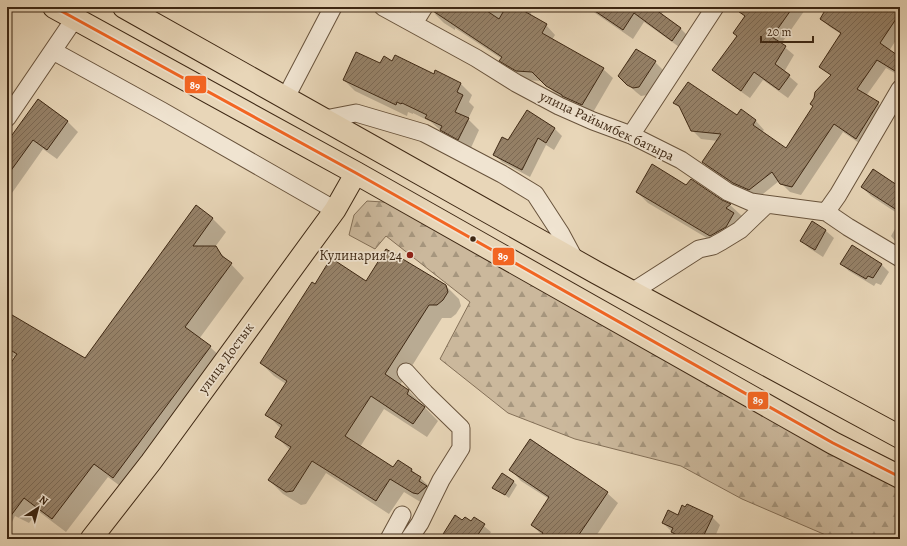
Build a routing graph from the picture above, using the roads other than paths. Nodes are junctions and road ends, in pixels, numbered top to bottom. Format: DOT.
graph roads {
  1 [pos="54,7"];
  2 [pos="124,7"];
  3 [pos="333,7"];
  4 [pos="383,7"];
  5 [pos="424,7"];
  6 [pos="715,7"];
  7 [pos="75,18"];
  8 [pos="414,23"];
  9 [pos="53,51"];
  10 [pos="900,90"];
  11 [pos="286,97"];
  12 [pos="7,118"];
  13 [pos="325,119"];
  14 [pos="631,135"];
  15 [pos="356,173"];
  16 [pos="766,205"];
  17 [pos="335,210"];
  18 [pos="826,212"];
  19 [pos="900,258"];
  20 [pos="575,260"];
  21 [pos="632,292"];
  22 [pos="406,372"];
  23 [pos="900,438"];
  24 [pos="900,477"];
  25 [pos="402,515"];
  26 [pos="91,539"];
  27 [pos="389,539"];
  28 [pos="409,539"];
  1 -- 7 [label="highway"];
  2 -- 11 [label="highway"];
  3 -- 11 [label="street"];
  4 -- 8 [label="street, улица Райымбек батыра"];
  5 -- 8 [label="street"];
  6 -- 14 [label="street"];
  7 -- 9 [label="street"];
  7 -- 15 [label="highway"];
  8 -- 14 [label="street, улица Райымбек батыра"];
  9 -- 12 [label="street"];
  9 -- 17 [label="street"];
  10 -- 18 [label="street"];
  11 -- 13 [label="highway"];
  13 -- 20 [label="highway"];
  13 -- 20 [label="street"];
  14 -- 16 [label="street, улица Райымбек батыра"];
  15 -- 17 [label="main road, улица Достык"];
  15 -- 24 [label="highway"];
  16 -- 18 [label="street, улица Райымбек батыра"];
  16 -- 21 [label="street"];
  17 -- 26 [label="main road, улица Достык"];
  18 -- 19 [label="street, улица Райымбек батыра"];
  20 -- 21 [label="highway"];
  21 -- 23 [label="highway"];
  22 -- 28 [label="street"];
  25 -- 27 [label="street"];
}
